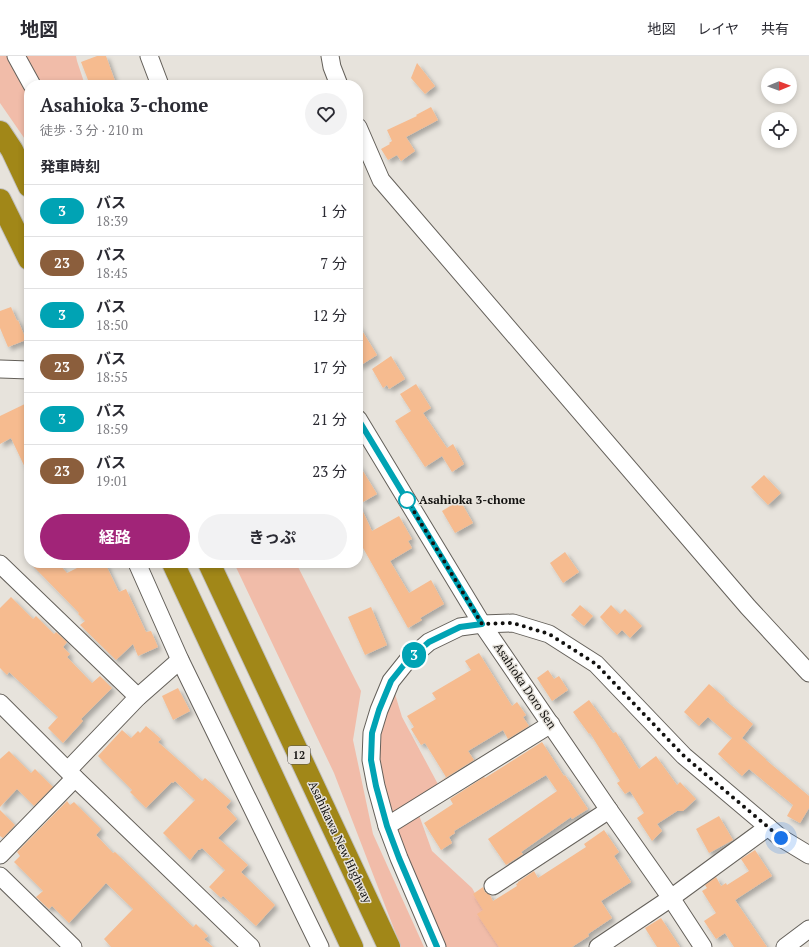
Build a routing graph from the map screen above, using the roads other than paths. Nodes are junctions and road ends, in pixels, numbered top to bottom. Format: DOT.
graph roads {
  1 [pos="16,56"];
  2 [pos="149,56"];
  3 [pos="330,56"];
  4 [pos="29,80"];
  5 [pos="158,80"];
  6 [pos="337,80"];
  7 [pos="0,132"];
  8 [pos="363,138"];
  9 [pos="24,175"];
  10 [pos="0,200"];
  11 [pos="24,249"];
  12 [pos="0,369"];
  13 [pos="24,370"];
  14 [pos="363,427"];
  15 [pos="0,564"];
  16 [pos="139,568"];
  17 [pos="175,568"];
  18 [pos="211,568"];
  19 [pos="482,624"];
  20 [pos="180,660"];
  21 [pos="809,673"];
  22 [pos="138,697"];
  23 [pos="0,703"];
  24 [pos="551,724"];
  25 [pos="72,774"];
  26 [pos="609,810"];
  27 [pos="387,826"];
  28 [pos="768,827"];
  29 [pos="0,855"];
  30 [pos="809,855"];
  31 [pos="0,876"];
  32 [pos="493,886"];
  33 [pos="671,898"];
  34 [pos="809,930"];
  35 [pos="73,947"];
  36 [pos="251,947"];
  37 [pos="320,947"];
  38 [pos="352,947"];
  39 [pos="389,947"];
  40 [pos="437,947"];
  41 [pos="598,947"];
  42 [pos="703,947"];
  43 [pos="785,947"];
  1 -- 4 [label="street"];
  2 -- 5 [label="street"];
  3 -- 6 [label="street"];
  7 -- 9 [label="highway"];
  8 -- 21 [label="street"];
  10 -- 11 [label="highway"];
  12 -- 13 [label="street"];
  14 -- 19 [label="street, Asahioka Doro Sen"];
  15 -- 22 [label="street"];
  16 -- 20 [label="street"];
  17 -- 38 [label="highway"];
  18 -- 39 [label="highway, Asahikawa New Highway / 12"];
  19 -- 24 [label="street, Asahioka Doro Sen"];
  19 -- 27 [label="street"];
  19 -- 28 [label="street"];
  20 -- 22 [label="street"];
  20 -- 37 [label="street"];
  22 -- 25 [label="street"];
  23 -- 25 [label="street"];
  24 -- 26 [label="street, Asahioka Doro Sen"];
  24 -- 27 [label="street"];
  25 -- 29 [label="street"];
  25 -- 36 [label="street"];
  26 -- 32 [label="street"];
  26 -- 33 [label="street, Asahioka Doro Sen"];
  27 -- 40 [label="street"];
  28 -- 30 [label="street"];
  28 -- 33 [label="street"];
  31 -- 35 [label="street"];
  33 -- 41 [label="street"];
  33 -- 42 [label="street, Asahioka Doro Sen"];
  34 -- 43 [label="street"];
}
